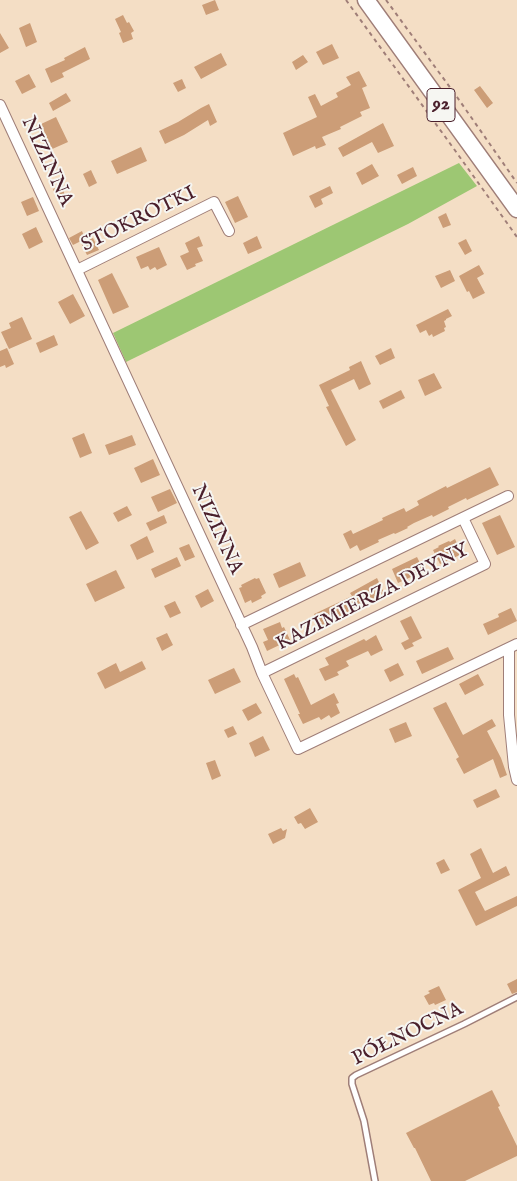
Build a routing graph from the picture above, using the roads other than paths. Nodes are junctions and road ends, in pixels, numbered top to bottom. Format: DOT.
graph roads {
  1 [pos="366,0"];
  2 [pos="0,105"];
  3 [pos="517,209"];
  4 [pos="229,231"];
  5 [pos="77,270"];
  6 [pos="508,496"];
  7 [pos="463,518"];
  8 [pos="241,625"];
  9 [pos="513,646"];
  10 [pos="262,673"];
  11 [pos="517,780"];
  12 [pos="517,997"];
  13 [pos="375,1181"];
  1 -- 3 [label="main road, 92"];
  2 -- 5 [label="street, NIZINNA"];
  4 -- 5 [label="street, STOKROTKI"];
  5 -- 8 [label="street, NIZINNA"];
  6 -- 7 [label="street, KAZIMIERZA DEYNY"];
  7 -- 8 [label="street, KAZIMIERZA DEYNY"];
  7 -- 10 [label="street, KAZIMIERZA DEYNY"];
  8 -- 10 [label="street, NIZINNA"];
  9 -- 10 [label="street, NIZINNA"];
  9 -- 11 [label="street"];
  12 -- 13 [label="lane, PÓŁNOCNA"];
}
